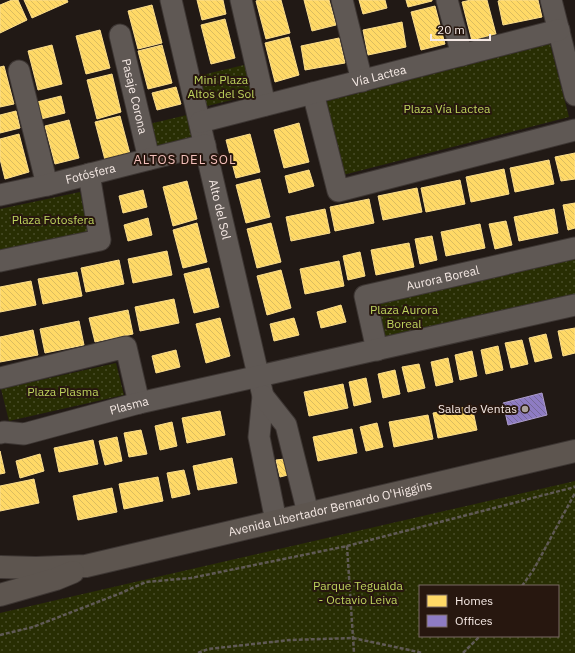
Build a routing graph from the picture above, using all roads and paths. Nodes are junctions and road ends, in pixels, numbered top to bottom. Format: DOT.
graph roads {
  1 [pos="171,0"];
  2 [pos="242,0"];
  3 [pos="342,0"];
  4 [pos="447,0"];
  5 [pos="551,0"];
  6 [pos="558,30"];
  7 [pos="120,35"];
  8 [pos="462,55"];
  9 [pos="19,71"];
  10 [pos="362,80"];
  11 [pos="313,93"];
  12 [pos="575,95"];
  13 [pos="266,105"];
  14 [pos="200,122"];
  15 [pos="575,130"];
  16 [pos="205,146"];
  17 [pos="149,159"];
  18 [pos="89,174"];
  19 [pos="47,185"];
  20 [pos="0,195"];
  21 [pos="575,248"];
  22 [pos="0,261"];
  23 [pos="575,305"];
  24 [pos="377,350"];
  25 [pos="0,378"];
  26 [pos="260,387"];
  27 [pos="139,403"];
  28 [pos="0,433"];
  29 [pos="575,451"];
  30 [pos="575,487"];
  31 [pos="575,493"];
  32 [pos="308,514"];
  33 [pos="276,521"];
  34 [pos="347,546"];
  35 [pos="86,566"];
  36 [pos="0,567"];
  37 [pos="523,585"];
  38 [pos="0,595"];
  39 [pos="0,635"];
  40 [pos="479,637"];
  41 [pos="353,638"];
  42 [pos="198,653"];
  43 [pos="354,653"];
  44 [pos="423,653"];
  45 [pos="464,653"];
  1 -- 14 [label="street, Alto del Sol"];
  2 -- 13 [label="street"];
  3 -- 10 [label="street"];
  4 -- 8 [label="street"];
  5 -- 6 [label="street"];
  6 -- 8 [label="street, Vía Lactea"];
  6 -- 12 [label="street"];
  7 -- 17 [label="street, Pasaje Corona"];
  8 -- 10 [label="street, Vía Lactea"];
  9 -- 19 [label="street"];
  10 -- 11 [label="street, Vía Lactea"];
  11 -- 13 [label="street, Vía Lactea"];
  11 -- 15 [label="street"];
  13 -- 14 [label="street, Vía Lactea"];
  14 -- 16 [label="street, Alto del Sol"];
  16 -- 17 [label="street, Fotósfera"];
  16 -- 26 [label="street, Alto del Sol"];
  17 -- 18 [label="street, Fotósfera"];
  18 -- 19 [label="street, Fotósfera"];
  18 -- 22 [label="street"];
  19 -- 20 [label="street, Fotósfera"];
  21 -- 24 [label="street, Aurora Boreal"];
  23 -- 24 [label="street"];
  24 -- 26 [label="street"];
  25 -- 27 [label="street"];
  26 -- 27 [label="street, Plasma"];
  26 -- 32 [label="street, Alto del Sol"];
  26 -- 33 [label="street, Alto del Sol"];
  27 -- 28 [label="street, Plasma"];
  29 -- 32 [label="main road, Avenida Libertador Bernardo O'Higgins"];
  30 -- 34 [label="path"];
  31 -- 37 [label="path"];
  32 -- 33 [label="main road, Avenida Libertador Bernardo O'Higgins"];
  33 -- 35 [label="main road, Avenida Libertador Bernardo O'Higgins"];
  34 -- 39 [label="path"];
  34 -- 41 [label="path"];
  35 -- 36 [label="main road, Avenida Libertador Bernardo O'Higgins"];
  35 -- 38 [label="main road, Avenida Libertador Bernardo O'Higgins"];
  40 -- 45 [label="path"];
  41 -- 42 [label="path"];
  41 -- 43 [label="path"];
  41 -- 44 [label="path"];
}
